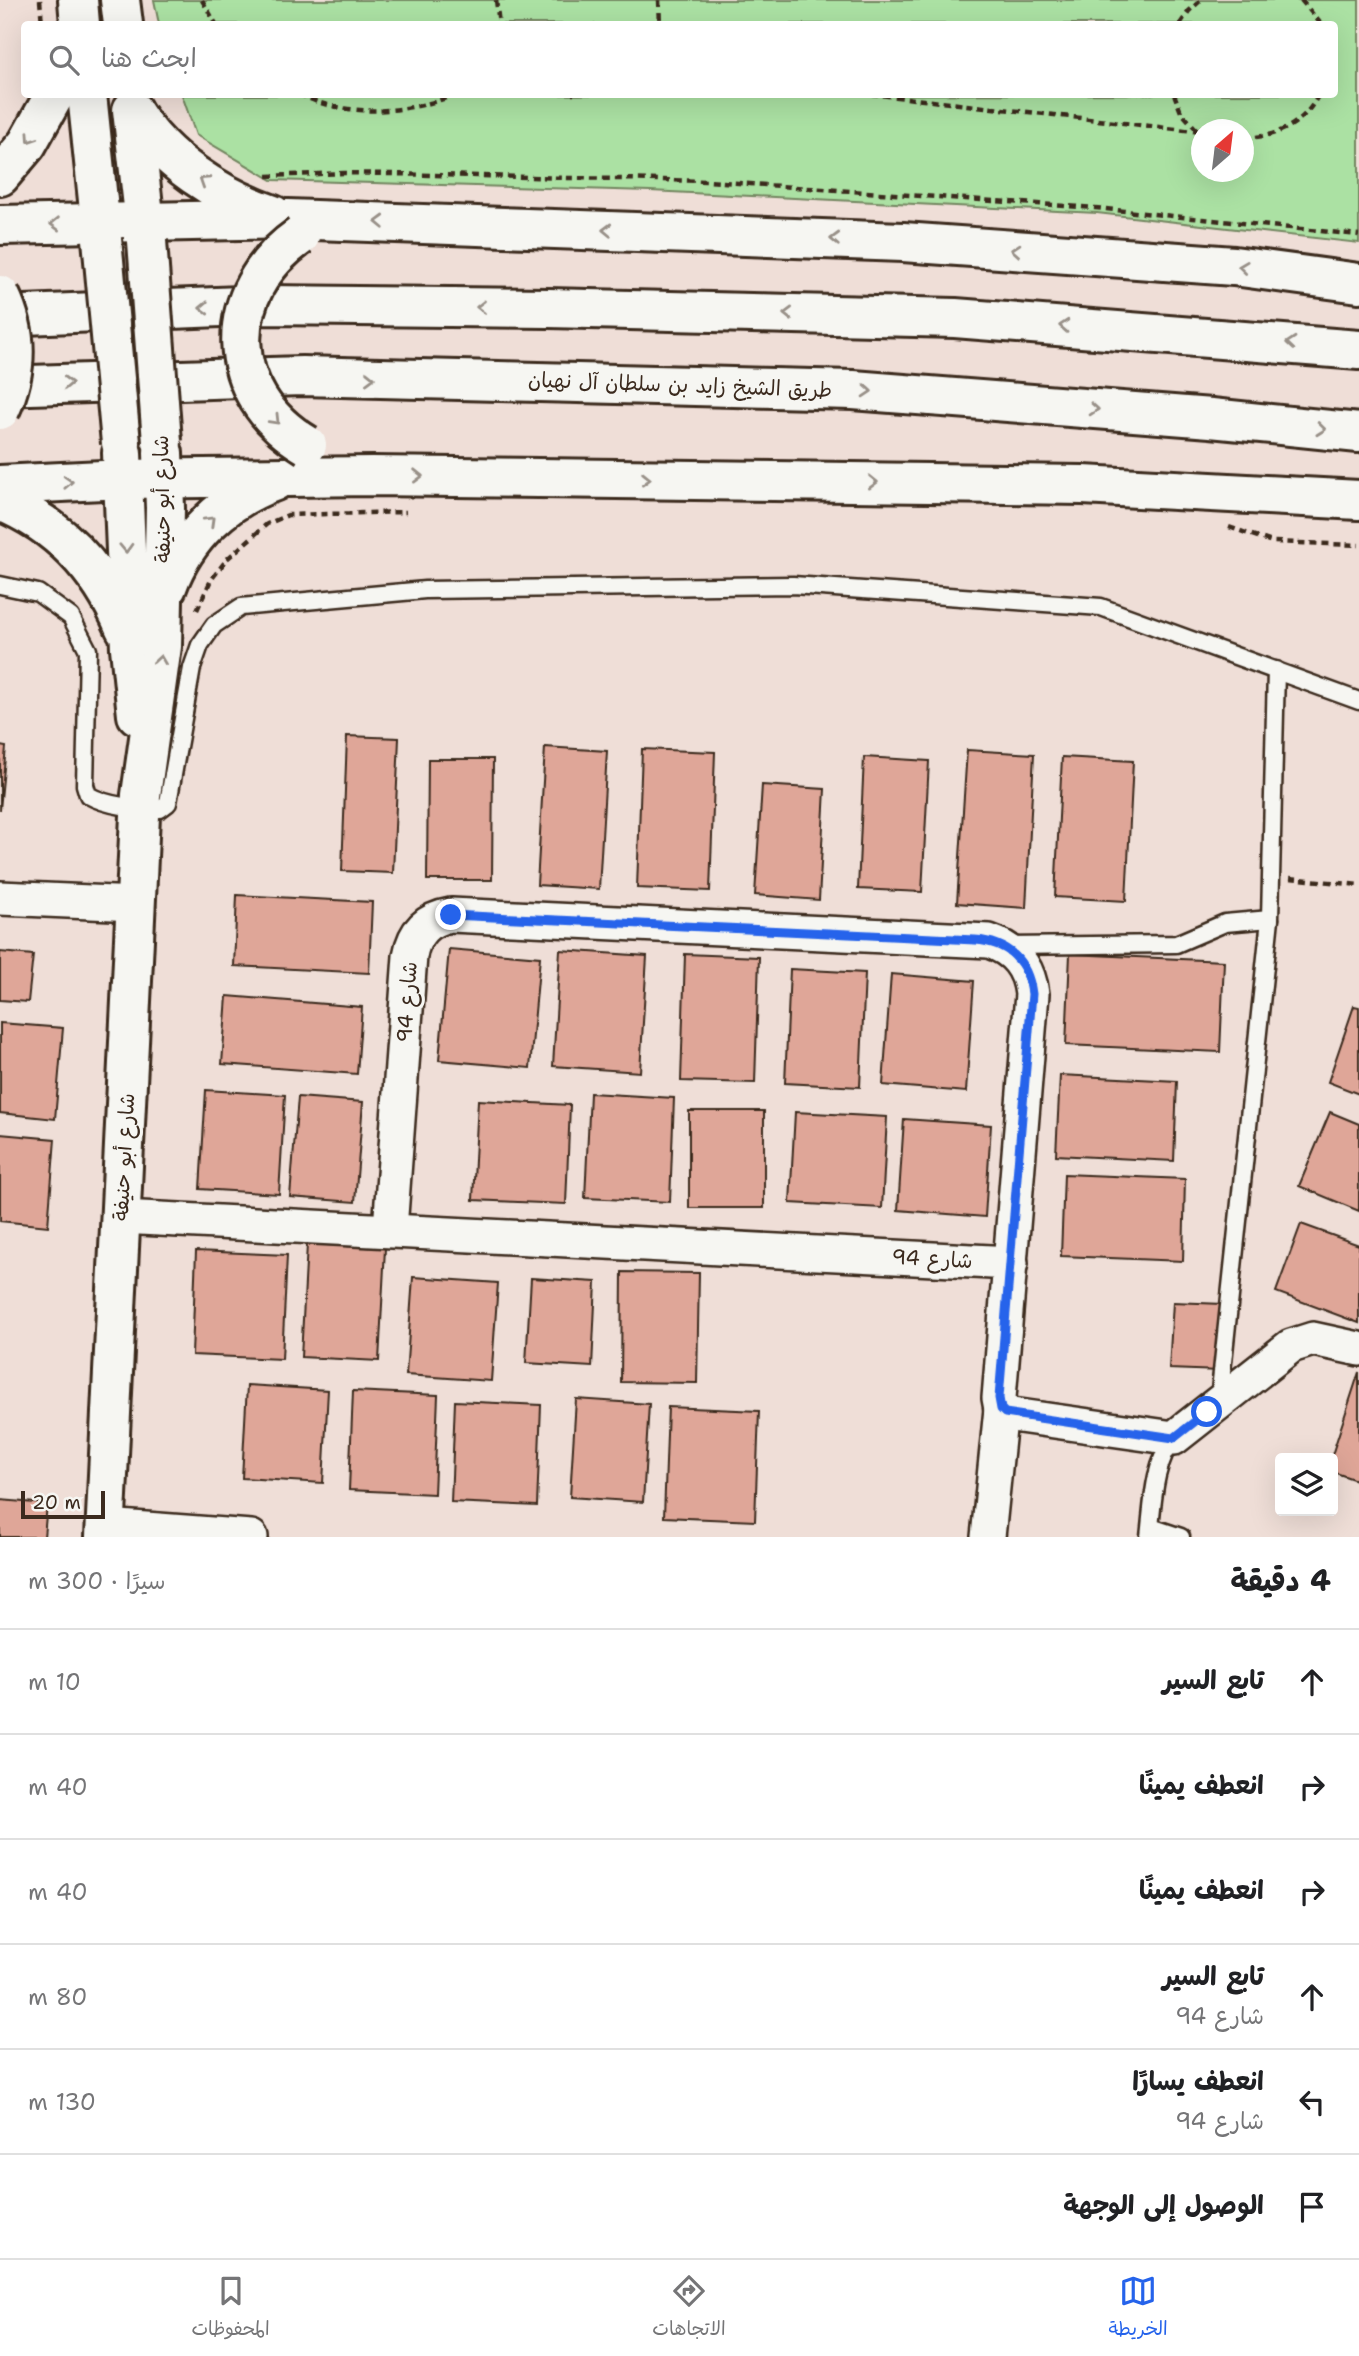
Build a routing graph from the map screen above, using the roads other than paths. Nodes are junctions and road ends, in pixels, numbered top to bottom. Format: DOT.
graph roads {
  1 [pos="78,0"];
  2 [pos="120,0"];
  3 [pos="80,21"];
  4 [pos="123,21"];
  5 [pos="53,98"];
  6 [pos="87,98"];
  7 [pos="132,103"];
  8 [pos="0,176"];
  9 [pos="0,225"];
  10 [pos="294,228"];
  11 [pos="101,231"];
  12 [pos="146,232"];
  13 [pos="1359,283"];
  14 [pos="0,295"];
  15 [pos="0,316"];
  16 [pos="1359,350"];
  17 [pos="0,386"];
  18 [pos="0,410"];
  19 [pos="1359,433"];
  20 [pos="122,461"];
  21 [pos="299,461"];
  22 [pos="164,479"];
  23 [pos="0,485"];
  24 [pos="0,500"];
  25 [pos="1359,500"];
  26 [pos="0,585"];
  27 [pos="179,606"];
  28 [pos="131,648"];
  29 [pos="1276,670"];
  30 [pos="1359,701"];
  31 [pos="141,792"];
  32 [pos="0,898"];
  33 [pos="136,904"];
  34 [pos="1270,919"];
  35 [pos="1002,946"];
  36 [pos="121,1216"];
  37 [pos="390,1229"];
  38 [pos="1011,1263"];
  39 [pos="1359,1349"];
  40 [pos="1219,1401"];
  41 [pos="1001,1409"];
  42 [pos="1174,1438"];
  43 [pos="105,1532"];
  44 [pos="1150,1532"];
  45 [pos="251,1537"];
  46 [pos="988,1537"];
  47 [pos="1181,1537"];
  1 -- 3 [label="main road"];
  2 -- 4 [label="main road"];
  5 -- 8 [label="main road, one-way"];
  6 -- 11 [label="main road, شارع أبو حنيفة"];
  10 -- 7 [label="main road, one-way"];
  7 -- 12 [label="main road, شارع أبو حنيفة"];
  11 -- 9 [label="main road, one-way"];
  10 -- 12 [label="main road"];
  13 -- 10 [label="main road, one-way"];
  10 -- 21 [label="main road, one-way, bridge"];
  11 -- 12 [label="main road"];
  11 -- 20 [label="main road, شارع أبو حنيفة, bridge"];
  12 -- 22 [label="main road, شارع أبو حنيفة, bridge"];
  14 -- 18 [label="main road, bridge"];
  16 -- 15 [label="main road, one-way"];
  17 -- 19 [label="main road, طريق الشيخ زايد بن سلطان آل نهيان, one-way"];
  20 -- 22 [label="main road"];
  23 -- 20 [label="main road, one-way"];
  20 -- 28 [label="main road, شارع أبو حنيفة, one-way"];
  21 -- 22 [label="main road"];
  21 -- 25 [label="main road, one-way"];
  27 -- 21 [label="main road, one-way"];
  22 -- 27 [label="main road, شارع أبو حنيفة"];
  24 -- 28 [label="main road"];
  26 -- 31 [label="lane"];
  31 -- 27 [label="main road, شارع أبو حنيفة, one-way"];
  28 -- 31 [label="main road, شارع أبو حنيفة"];
  29 -- 30 [label="lane"];
  29 -- 31 [label="lane"];
  29 -- 34 [label="lane"];
  31 -- 33 [label="main road, شارع أبو حنيفة"];
  32 -- 33 [label="street"];
  33 -- 36 [label="main road, شارع أبو حنيفة"];
  34 -- 35 [label="lane"];
  34 -- 40 [label="lane"];
  35 -- 37 [label="street, شارع 94"];
  35 -- 38 [label="street"];
  36 -- 37 [label="street, شارع 94"];
  36 -- 43 [label="main road, شارع أبو حنيفة"];
  37 -- 38 [label="street, شارع 94"];
  38 -- 41 [label="street"];
  39 -- 40 [label="street"];
  40 -- 42 [label="street"];
  41 -- 42 [label="street"];
  41 -- 46 [label="street"];
  42 -- 44 [label="lane"];
  43 -- 45 [label="street"];
  44 -- 47 [label="lane"];
}
